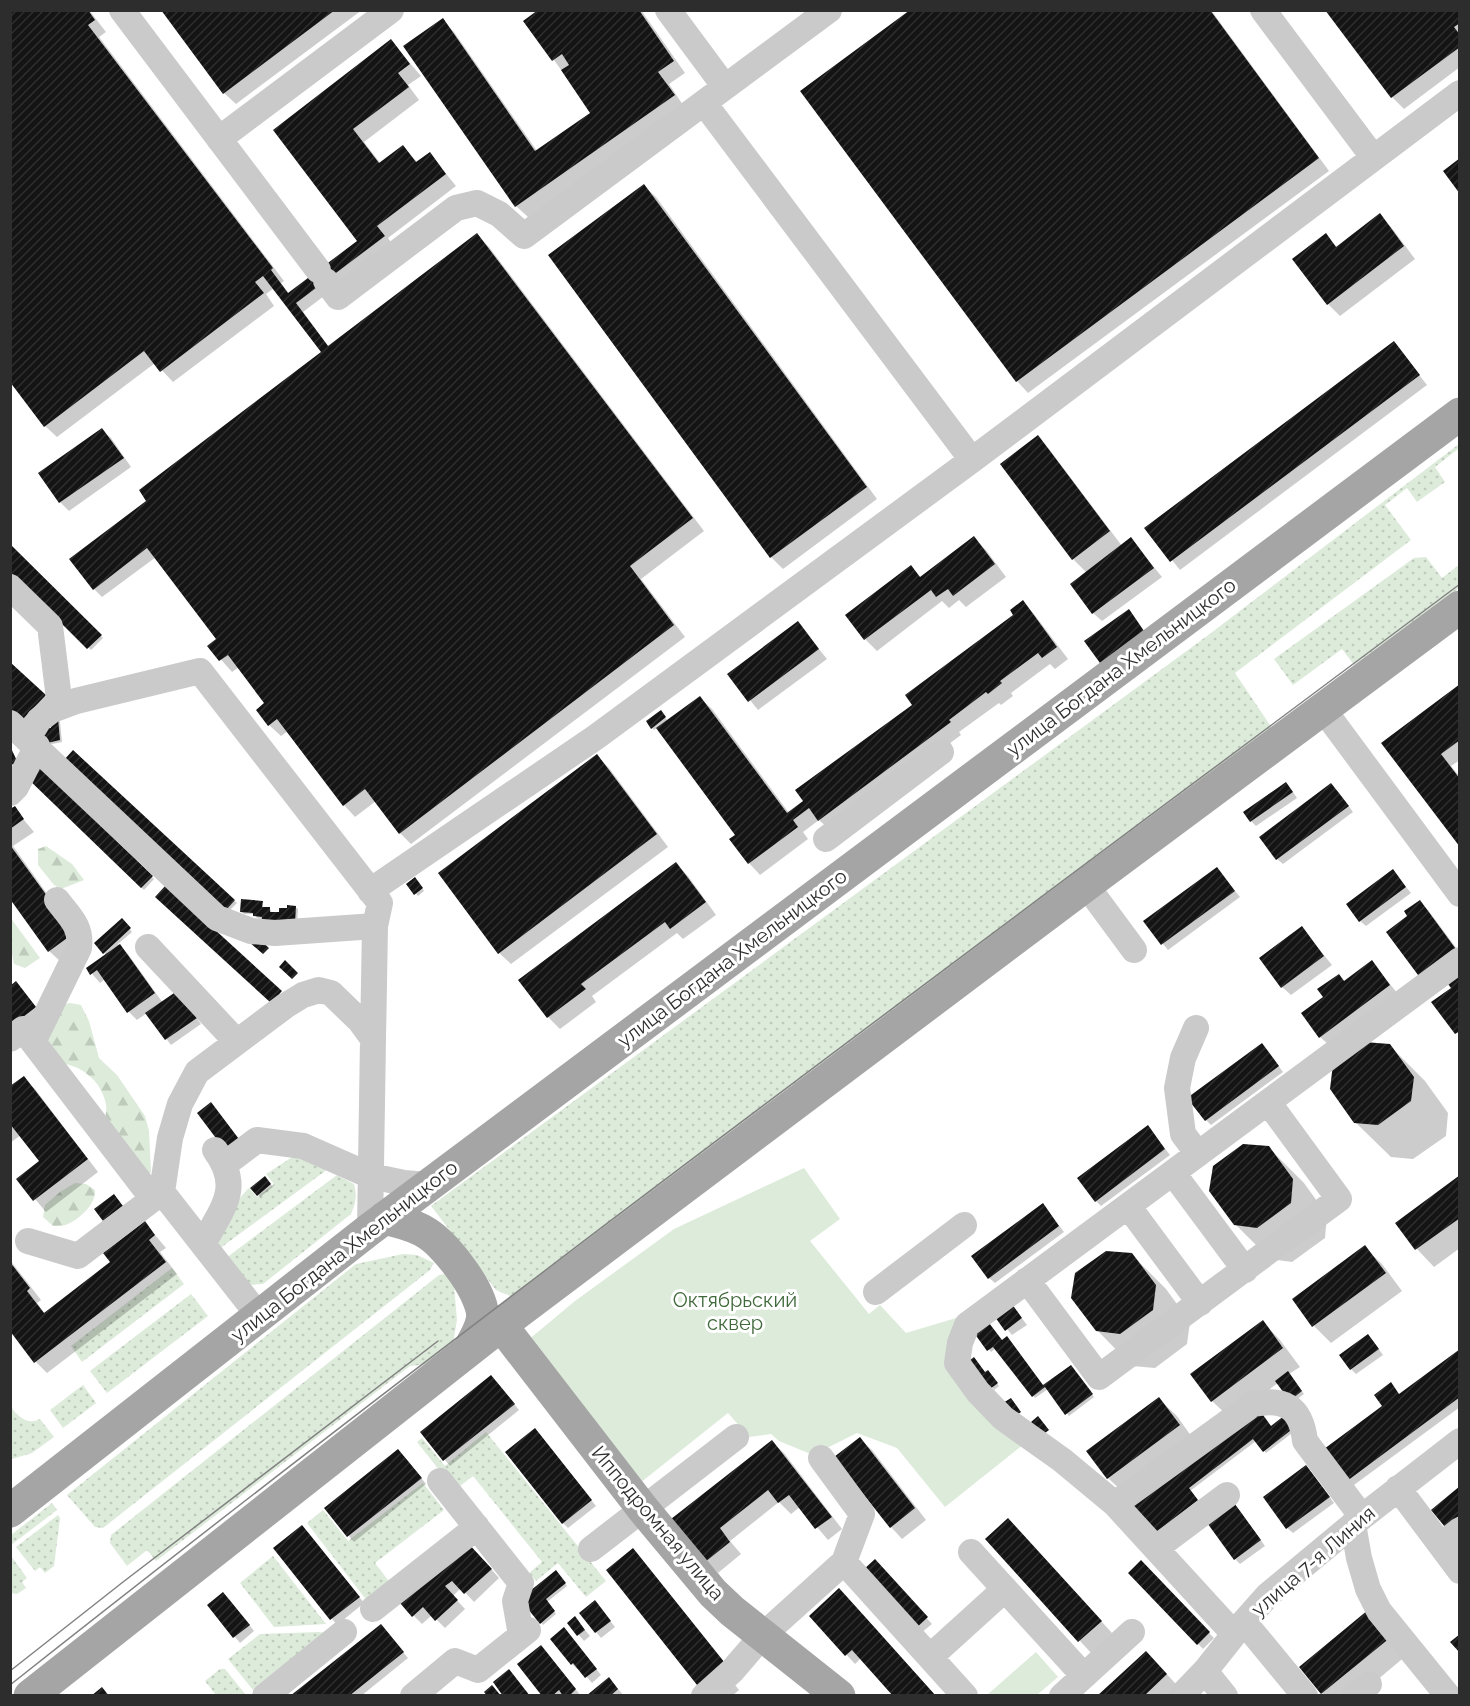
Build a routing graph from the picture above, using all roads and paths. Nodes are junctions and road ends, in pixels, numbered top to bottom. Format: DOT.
graph roads {
  1 [pos="122,10"];
  2 [pos="391,10"];
  3 [pos="668,10"];
  4 [pos="828,10"];
  5 [pos="1263,10"];
  6 [pos="726,87"];
  7 [pos="1460,93"];
  8 [pos="704,103"];
  9 [pos="219,139"];
  10 [pos="1373,157"];
  11 [pos="1460,414"];
  12 [pos="972,460"];
  13 [pos="10,587"];
  14 [pos="1460,607"];
  15 [pos="60,707"];
  16 [pos="1323,709"];
  17 [pos="25,736"];
  18 [pos="941,752"];
  19 [pos="10,793"];
  20 [pos="878,800"];
  21 [pos="902,831"];
  22 [pos="826,839"];
  23 [pos="1086,885"];
  24 [pos="1460,894"];
  25 [pos="57,900"];
  26 [pos="375,906"];
  27 [pos="148,947"];
  28 [pos="1134,950"];
  29 [pos="1460,960"];
  30 [pos="1196,1028"];
  31 [pos="373,1039"];
  32 [pos="22,1040"];
  33 [pos="236,1041"];
  34 [pos="1268,1102"];
  35 [pos="1198,1154"];
  36 [pos="1173,1173"];
  37 [pos="371,1176"];
  38 [pos="428,1185"];
  39 [pos="157,1195"];
  40 [pos="1128,1206"];
  41 [pos="377,1224"];
  42 [pos="964,1225"];
  43 [pos="28,1241"];
  44 [pos="203,1244"];
  45 [pos="1245,1270"];
  46 [pos="1028,1280"];
  47 [pos="876,1292"];
  48 [pos="1200,1303"];
  49 [pos="259,1316"];
  50 [pos="501,1325"];
  51 [pos="468,1351"];
  52 [pos="736,1437"];
  53 [pos="1460,1441"];
  54 [pos="821,1458"];
  55 [pos="52,1479"];
  56 [pos="440,1481"];
  57 [pos="10,1485"];
  58 [pos="1398,1488"];
  59 [pos="1227,1496"];
  60 [pos="1115,1504"];
  61 [pos="643,1509"];
  62 [pos="10,1511"];
  63 [pos="1357,1521"];
  64 [pos="477,1527"];
  65 [pos="1450,1537"];
  66 [pos="1156,1548"];
  67 [pos="591,1549"];
  68 [pos="971,1552"];
  69 [pos="844,1562"];
  70 [pos="1460,1571"];
  71 [pos="1005,1588"];
  72 [pos="373,1609"];
  73 [pos="1239,1628"];
  74 [pos="344,1632"];
  75 [pos="1132,1632"];
  76 [pos="763,1635"];
  77 [pos="930,1657"];
  78 [pos="1205,1671"];
  79 [pos="1084,1676"];
  80 [pos="833,1694"];
  81 [pos="30,1695"];
  82 [pos="265,1695"];
  83 [pos="413,1695"];
  84 [pos="704,1695"];
  85 [pos="965,1695"];
  86 [pos="1062,1695"];
  87 [pos="1181,1695"];
  88 [pos="1225,1695"];
  89 [pos="1305,1695"];
  90 [pos="1448,1695"];
  1 -- 9 [label="street"];
  2 -- 9 [label="street"];
  3 -- 6 [label="street"];
  4 -- 6 [label="street"];
  5 -- 10 [label="street"];
  6 -- 8 [label="street"];
  7 -- 10 [label="street"];
  8 -- 9 [label="street"];
  8 -- 12 [label="street"];
  10 -- 12 [label="street"];
  11 -- 21 [label="main road, улица Богдана Хмельницкого"];
  12 -- 26 [label="street"];
  13 -- 15 [label="street"];
  14 -- 16 [label="main road"];
  15 -- 17 [label="street"];
  15 -- 26 [label="street"];
  16 -- 23 [label="main road"];
  16 -- 24 [label="street"];
  17 -- 19 [label="street"];
  17 -- 26 [label="street"];
  18 -- 20 [label="street"];
  20 -- 21 [label="street"];
  20 -- 22 [label="street"];
  21 -- 38 [label="main road, улица Богдана Хмельницкого"];
  23 -- 28 [label="street"];
  23 -- 50 [label="main road"];
  25 -- 32 [label="street"];
  26 -- 31 [label="street"];
  27 -- 33 [label="street"];
  29 -- 34 [label="street"];
  30 -- 35 [label="street"];
  31 -- 33 [label="street"];
  31 -- 37 [label="street"];
  32 -- 39 [label="street"];
  33 -- 39 [label="street"];
  34 -- 35 [label="street"];
  34 -- 45 [label="street"];
  35 -- 36 [label="street"];
  36 -- 40 [label="street"];
  36 -- 45 [label="street"];
  37 -- 38 [label="street"];
  37 -- 41 [label="street"];
  37 -- 44 [label="street"];
  38 -- 41 [label="main road, улица Богдана Хмельницкого"];
  39 -- 43 [label="street"];
  39 -- 44 [label="street"];
  40 -- 46 [label="street"];
  40 -- 48 [label="street"];
  41 -- 49 [label="main road, улица Богдана Хмельницкого"];
  41 -- 51 [label="main road"];
  42 -- 47 [label="street"];
  44 -- 49 [label="street"];
  45 -- 48 [label="street"];
  46 -- 48 [label="street"];
  46 -- 60 [label="street"];
  49 -- 55 [label="main road, улица Богдана Хмельницкого"];
  50 -- 51 [label="main road"];
  50 -- 61 [label="main road, Ипподромная улица"];
  51 -- 81 [label="main road"];
  52 -- 61 [label="street"];
  53 -- 58 [label="street, улица 7-я Линия"];
  54 -- 69 [label="street"];
  55 -- 57 [label="main road"];
  55 -- 62 [label="main road, улица Богдана Хмельницкого"];
  56 -- 64 [label="street"];
  58 -- 63 [label="street, улица 7-я Линия"];
  58 -- 65 [label="street"];
  59 -- 66 [label="street"];
  60 -- 63 [label="street"];
  60 -- 66 [label="street"];
  61 -- 67 [label="street"];
  61 -- 76 [label="main road, Ипподромная улица"];
  63 -- 73 [label="street, улица 7-я Линия"];
  63 -- 90 [label="street"];
  64 -- 72 [label="street"];
  64 -- 83 [label="street"];
  65 -- 70 [label="street"];
  66 -- 73 [label="street"];
  68 -- 71 [label="street"];
  69 -- 76 [label="street"];
  69 -- 77 [label="street"];
  71 -- 77 [label="street"];
  71 -- 79 [label="street"];
  73 -- 78 [label="street, улица 7-я Линия"];
  73 -- 89 [label="street"];
  74 -- 82 [label="street"];
  75 -- 79 [label="street"];
  76 -- 80 [label="main road, Ипподромная улица"];
  76 -- 84 [label="street"];
  77 -- 85 [label="street"];
  78 -- 87 [label="street, улица 7-я Линия"];
  78 -- 88 [label="street"];
  79 -- 86 [label="street"];
}
